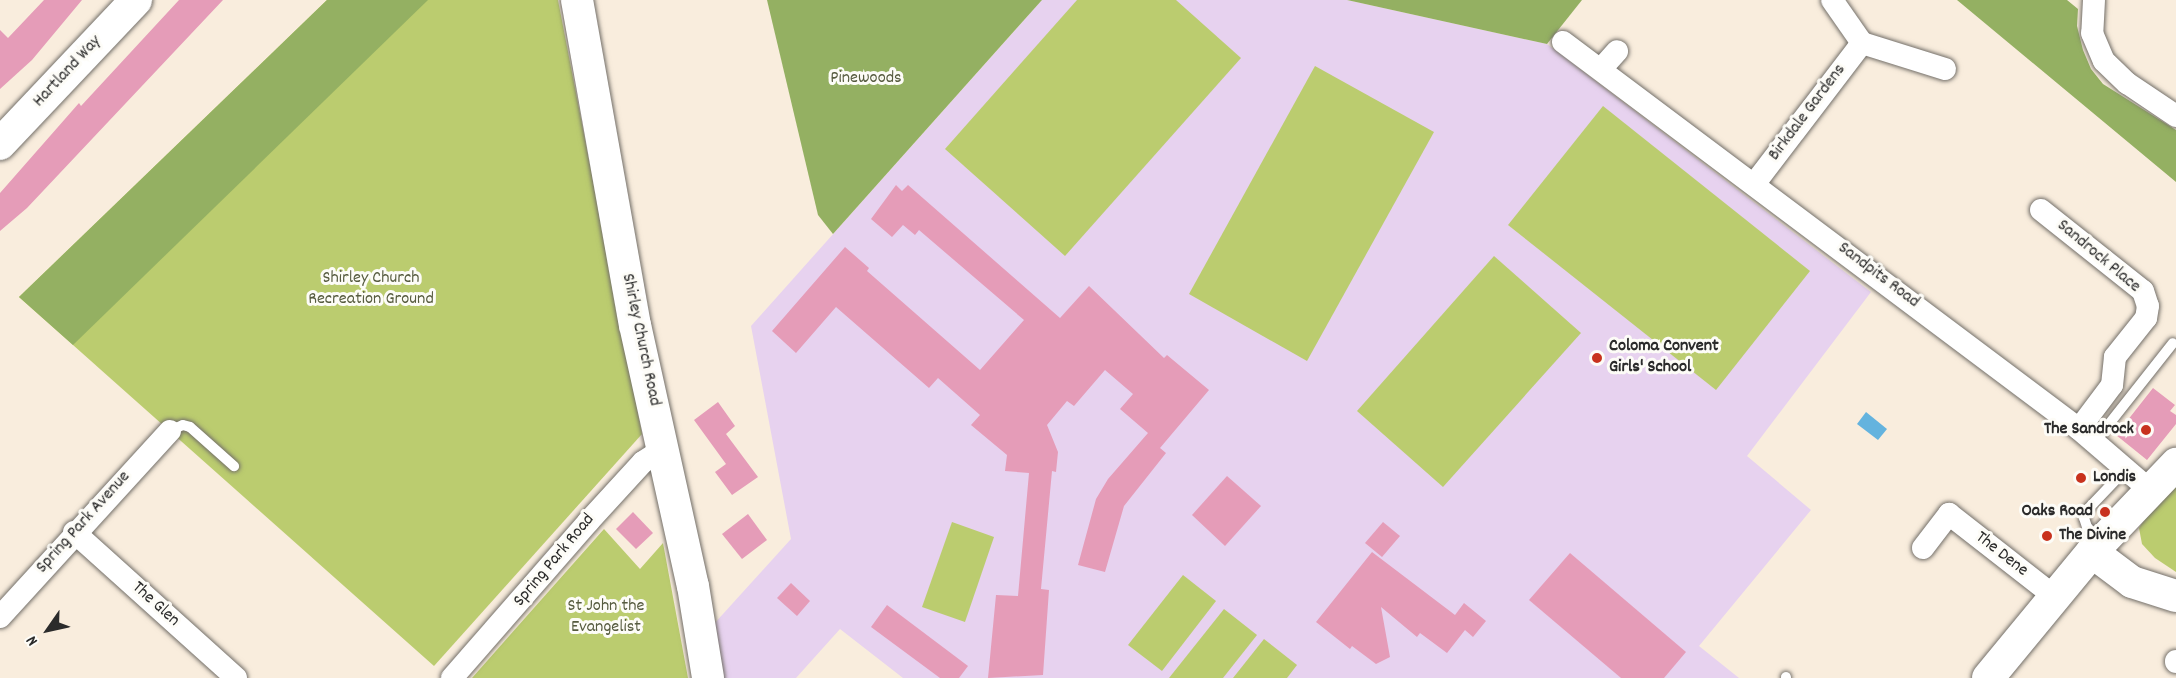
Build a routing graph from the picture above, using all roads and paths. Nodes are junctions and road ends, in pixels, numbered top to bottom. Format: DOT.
graph roads {
  1 [pos="136,0"];
  2 [pos="577,0"];
  3 [pos="1832,0"];
  4 [pos="2094,0"];
  5 [pos="1563,42"];
  6 [pos="1862,43"];
  7 [pos="1617,51"];
  8 [pos="1601,69"];
  9 [pos="1945,69"];
  10 [pos="2176,116"];
  11 [pos="0,144"];
  12 [pos="1755,183"];
  13 [pos="2041,210"];
  14 [pos="2173,343"];
  15 [pos="170,431"];
  16 [pos="2086,436"];
  17 [pos="663,449"];
  18 [pos="2176,464"];
  19 [pos="234,466"];
  20 [pos="2126,469"];
  21 [pos="2150,490"];
  22 [pos="74,532"];
  23 [pos="2097,547"];
  24 [pos="1923,548"];
  25 [pos="2054,596"];
  26 [pos="2176,596"];
  27 [pos="0,617"];
  28 [pos="236,678"];
  29 [pos="452,678"];
  30 [pos="708,678"];
  31 [pos="1988,678"];
  1 -- 11 [label="street, Hartland Way"];
  2 -- 17 [label="street, Shirley Church Road"];
  3 -- 6 [label="street"];
  4 -- 10 [label="street"];
  5 -- 8 [label="street, Sandpits Road"];
  6 -- 9 [label="street"];
  6 -- 12 [label="street, Birkdale Gardens"];
  7 -- 8 [label="street"];
  8 -- 12 [label="street, Sandpits Road"];
  12 -- 16 [label="street, Sandpits Road"];
  13 -- 16 [label="street, Sandrock Place"];
  14 -- 16 [label="lane"];
  15 -- 19 [label="lane"];
  15 -- 22 [label="street, Spring Park Avenue"];
  16 -- 20 [label="street, Sandpits Road"];
  17 -- 29 [label="street, Spring Park Road"];
  17 -- 30 [label="street, Shirley Church Road"];
  18 -- 21 [label="street"];
  20 -- 21 [label="street, Sandpits Road"];
  20 -- 23 [label="lane"];
  21 -- 23 [label="street"];
  22 -- 27 [label="street, Spring Park Avenue"];
  22 -- 28 [label="street, The Glen"];
  23 -- 25 [label="street"];
  23 -- 26 [label="street"];
  24 -- 25 [label="street, The Dene"];
  25 -- 31 [label="street"];
}
